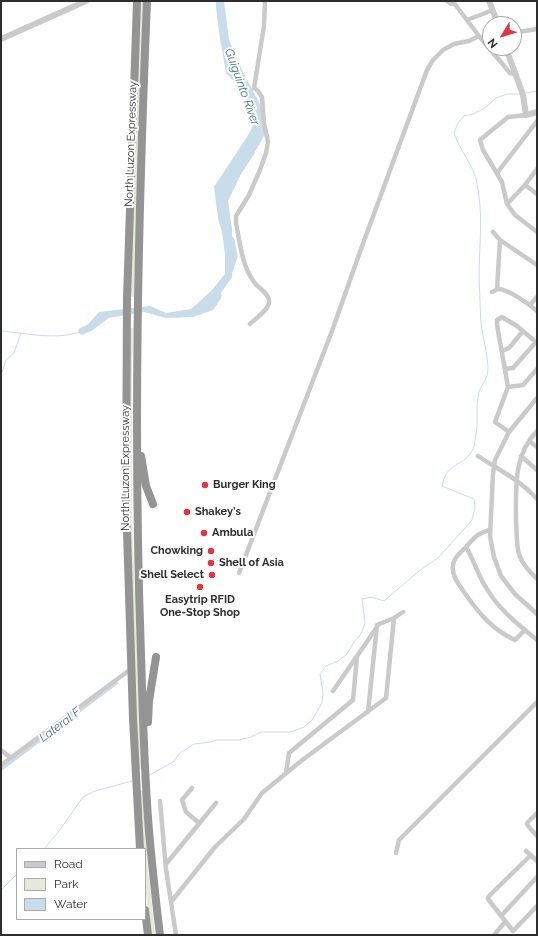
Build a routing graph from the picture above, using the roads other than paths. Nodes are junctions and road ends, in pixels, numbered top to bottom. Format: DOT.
graph roads {
  1 [pos="86,1"];
  2 [pos="137,1"];
  3 [pos="147,1"];
  4 [pos="265,1"];
  5 [pos="447,1"];
  6 [pos="489,1"];
  7 [pos="456,2"];
  8 [pos="493,10"];
  9 [pos="495,16"];
  10 [pos="467,20"];
  11 [pos="537,29"];
  12 [pos="522,31"];
  13 [pos="479,36"];
  14 [pos="1,39"];
  15 [pos="509,56"];
  16 [pos="516,74"];
  17 [pos="537,112"];
  18 [pos="526,115"];
  19 [pos="537,121"];
  20 [pos="537,169"];
  21 [pos="497,173"];
  22 [pos="525,185"];
  23 [pos="537,194"];
  24 [pos="507,204"];
  25 [pos="493,232"];
  26 [pos="537,232"];
  27 [pos="500,240"];
  28 [pos="537,265"];
  29 [pos="497,289"];
  30 [pos="492,292"];
  31 [pos="537,297"];
  32 [pos="530,306"];
  33 [pos="537,311"];
  34 [pos="250,324"];
  35 [pos="523,331"];
  36 [pos="537,343"];
  37 [pos="502,351"];
  38 [pos="505,369"];
  39 [pos="537,369"];
  40 [pos="137,383"];
  41 [pos="508,387"];
  42 [pos="537,398"];
  43 [pos="537,431"];
  44 [pos="508,432"];
  45 [pos="529,441"];
  46 [pos="537,447"];
  47 [pos="478,456"];
  48 [pos="521,456"];
  49 [pos="494,467"];
  50 [pos="537,470"];
  51 [pos="516,479"];
  52 [pos="537,499"];
  53 [pos="152,504"];
  54 [pos="490,530"];
  55 [pos="466,547"];
  56 [pos="239,573"];
  57 [pos="537,579"];
  58 [pos="403,612"];
  59 [pos="537,614"];
  60 [pos="394,618"];
  61 [pos="378,625"];
  62 [pos="525,630"];
  63 [pos="537,640"];
  64 [pos="156,657"];
  65 [pos="357,657"];
  66 [pos="131,669"];
  67 [pos="333,691"];
  68 [pos="537,702"];
  69 [pos="368,712"];
  70 [pos="1,750"];
  71 [pos="11,758"];
  72 [pos="1,765"];
  73 [pos="146,769"];
  74 [pos="286,773"];
  75 [pos="192,788"];
  76 [pos="160,801"];
  77 [pos="216,803"];
  78 [pos="537,813"];
  79 [pos="199,823"];
  80 [pos="537,836"];
  81 [pos="140,848"];
  82 [pos="526,851"];
  83 [pos="396,853"];
  84 [pos="531,856"];
  85 [pos="537,861"];
  86 [pos="166,864"];
  87 [pos="537,876"];
  88 [pos="171,902"];
  89 [pos="537,906"];
  90 [pos="501,916"];
  91 [pos="146,918"];
  92 [pos="506,922"];
  93 [pos="513,933"];
  94 [pos="148,935"];
  95 [pos="160,935"];
  96 [pos="176,935"];
  97 [pos="494,935"];
  1 -- 14 [label="street"];
  2 -- 66 [label="highway, North Luzon Expressway"];
  3 -- 40 [label="highway, North Luzon Expressway"];
  4 -- 34 [label="street"];
  5 -- 7 [label="street"];
  6 -- 8 [label="street"];
  7 -- 10 [label="street"];
  8 -- 9 [label="street"];
  8 -- 10 [label="street"];
  10 -- 13 [label="street"];
  11 -- 12 [label="street"];
  13 -- 16 [label="street"];
  13 -- 56 [label="street"];
  15 -- 16 [label="street"];
  16 -- 18 [label="street"];
  17 -- 18 [label="street"];
  18 -- 21 [label="street"];
  19 -- 21 [label="street"];
  20 -- 22 [label="street"];
  21 -- 24 [label="street"];
  22 -- 23 [label="street"];
  22 -- 24 [label="street"];
  24 -- 26 [label="street"];
  25 -- 27 [label="street"];
  27 -- 28 [label="street"];
  27 -- 29 [label="street"];
  29 -- 30 [label="street"];
  29 -- 32 [label="street"];
  31 -- 32 [label="street"];
  32 -- 33 [label="street"];
  35 -- 36 [label="street"];
  35 -- 37 [label="street"];
  35 -- 37 [label="street"];
  36 -- 38 [label="street"];
  37 -- 38 [label="street"];
  38 -- 41 [label="street"];
  39 -- 41 [label="street"];
  40 -- 53 [label="highway"];
  40 -- 73 [label="highway, North Luzon Expressway"];
  41 -- 44 [label="street"];
  42 -- 44 [label="street"];
  43 -- 45 [label="street"];
  44 -- 49 [label="street"];
  45 -- 46 [label="street"];
  45 -- 48 [label="street"];
  47 -- 49 [label="street"];
  48 -- 50 [label="street"];
  48 -- 51 [label="street"];
  49 -- 51 [label="street"];
  49 -- 54 [label="street"];
  51 -- 52 [label="street"];
  51 -- 57 [label="street"];
  54 -- 55 [label="street"];
  54 -- 59 [label="street"];
  55 -- 62 [label="street"];
  55 -- 62 [label="street"];
  58 -- 60 [label="street"];
  60 -- 61 [label="street"];
  60 -- 69 [label="street"];
  61 -- 65 [label="street"];
  61 -- 69 [label="street"];
  62 -- 63 [label="street"];
  64 -- 73 [label="highway"];
  65 -- 67 [label="street"];
  65 -- 74 [label="street"];
  66 -- 71 [label="street"];
  66 -- 81 [label="highway, North Luzon Expressway"];
  68 -- 83 [label="street"];
  69 -- 74 [label="street"];
  70 -- 71 [label="street"];
  71 -- 72 [label="street"];
  73 -- 95 [label="highway, North Luzon Expressway"];
  74 -- 88 [label="street"];
  75 -- 79 [label="street"];
  76 -- 86 [label="street"];
  77 -- 79 [label="street"];
  78 -- 80 [label="street"];
  79 -- 86 [label="street"];
  82 -- 84 [label="street"];
  84 -- 85 [label="street"];
  84 -- 90 [label="street"];
  86 -- 88 [label="street"];
  87 -- 90 [label="street"];
  88 -- 96 [label="street"];
  89 -- 93 [label="street"];
  90 -- 92 [label="street"];
  91 -- 94 [label="highway"];
  92 -- 93 [label="street"];
  92 -- 97 [label="street"];
}
